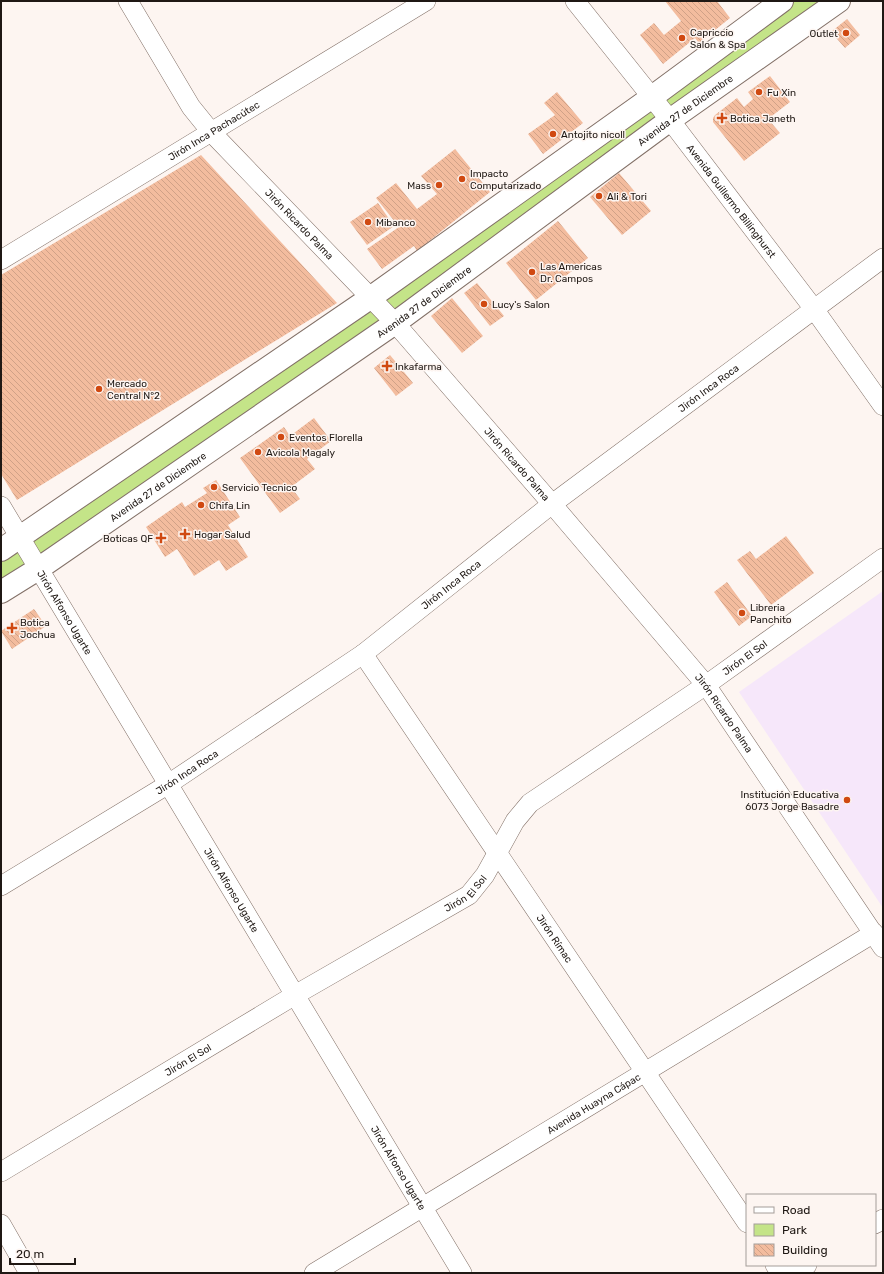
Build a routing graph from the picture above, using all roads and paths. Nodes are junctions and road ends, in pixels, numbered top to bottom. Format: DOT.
graph roads {
  1 [pos="128,1"];
  2 [pos="426,1"];
  3 [pos="574,1"];
  4 [pos="782,1"];
  5 [pos="839,1"];
  6 [pos="652,97"];
  7 [pos="670,120"];
  8 [pos="212,132"];
  9 [pos="883,258"];
  10 [pos="1,260"];
  11 [pos="370,298"];
  12 [pos="814,309"];
  13 [pos="395,323"];
  14 [pos="883,406"];
  15 [pos="552,504"];
  16 [pos="1,506"];
  17 [pos="20,538"];
  18 [pos="1,550"];
  19 [pos="883,558"];
  20 [pos="38,569"];
  21 [pos="1,592"];
  22 [pos="364,654"];
  23 [pos="706,685"];
  24 [pos="167,785"];
  25 [pos="497,852"];
  26 [pos="1,886"];
  27 [pos="878,941"];
  28 [pos="295,996"];
  29 [pos="645,1072"];
  30 [pos="1,1172"];
  31 [pos="423,1207"];
  32 [pos="746,1222"];
  33 [pos="1,1224"];
  34 [pos="805,1266"];
  35 [pos="29,1273"];
  36 [pos="314,1273"];
  37 [pos="462,1273"];
  38 [pos="794,1273"];
  1 -- 8 [label="street, Jirón Ricardo Palma"];
  2 -- 8 [label="street, Jirón Inca Pachacútec"];
  3 -- 6 [label="street, Avenida Guillermo Billinghurst"];
  4 -- 6 [label="street"];
  5 -- 7 [label="street, Avenida 27 de Diciembre"];
  6 -- 7 [label="street, Avenida Guillermo Billinghurst"];
  6 -- 11 [label="street"];
  7 -- 12 [label="street, Avenida Guillermo Billinghurst"];
  7 -- 13 [label="street, Avenida 27 de Diciembre"];
  8 -- 10 [label="street, Jirón Inca Pachacútec"];
  8 -- 11 [label="street, Jirón Ricardo Palma"];
  9 -- 12 [label="street, Jirón Inca Roca"];
  11 -- 13 [label="street, Jirón Ricardo Palma"];
  11 -- 17 [label="street"];
  12 -- 14 [label="street, Avenida Guillermo Billinghurst"];
  12 -- 15 [label="street, Jirón Inca Roca"];
  13 -- 15 [label="street, Jirón Ricardo Palma"];
  13 -- 20 [label="street, Avenida 27 de Diciembre"];
  15 -- 22 [label="street, Jirón Inca Roca"];
  15 -- 23 [label="street, Jirón Ricardo Palma"];
  16 -- 17 [label="street, Jirón Alfonso Ugarte"];
  17 -- 18 [label="street"];
  17 -- 20 [label="street, Jirón Alfonso Ugarte"];
  19 -- 23 [label="street, Jirón El Sol"];
  20 -- 21 [label="street, Avenida 27 de Diciembre"];
  20 -- 24 [label="street, Jirón Alfonso Ugarte"];
  22 -- 24 [label="street, Jirón Inca Roca"];
  22 -- 25 [label="street, Jirón Rímac"];
  23 -- 25 [label="street, Jirón El Sol"];
  23 -- 27 [label="street, Jirón Ricardo Palma"];
  24 -- 26 [label="street, Jirón Inca Roca"];
  24 -- 28 [label="street, Jirón Alfonso Ugarte"];
  25 -- 28 [label="street, Jirón El Sol"];
  25 -- 29 [label="street, Jirón Rímac"];
  27 -- 29 [label="street, Avenida Huayna Cápac"];
  28 -- 30 [label="street, Jirón El Sol"];
  28 -- 31 [label="street, Jirón Alfonso Ugarte"];
  29 -- 31 [label="street, Avenida Huayna Cápac"];
  29 -- 32 [label="street, Jirón Rímac"];
  31 -- 36 [label="street, Avenida Huayna Cápac"];
  31 -- 37 [label="street, Jirón Alfonso Ugarte"];
  33 -- 35 [label="street"];
  34 -- 38 [label="street"];
}
